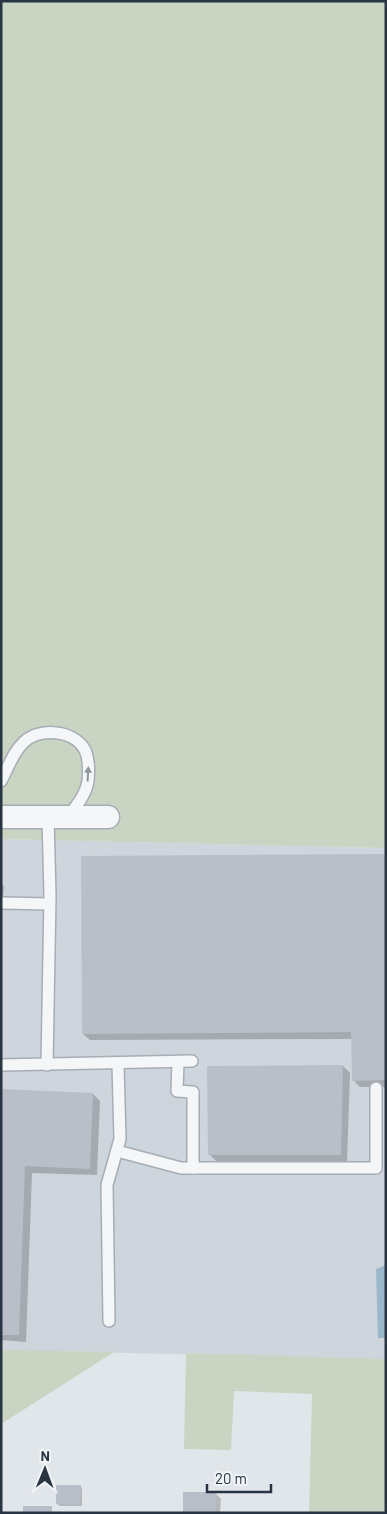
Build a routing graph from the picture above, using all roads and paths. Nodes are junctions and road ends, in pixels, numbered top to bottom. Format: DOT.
graph roads {
  1 [pos="1,781"];
  2 [pos="1,817"];
  3 [pos="58,817"];
  4 [pos="108,817"];
  5 [pos="3,902"];
  6 [pos="49,904"];
  7 [pos="178,1062"];
  8 [pos="192,1062"];
  9 [pos="118,1064"];
  10 [pos="1,1065"];
  11 [pos="47,1065"];
  12 [pos="376,1088"];
  13 [pos="117,1151"];
  14 [pos="193,1168"];
  15 [pos="108,1321"];
  3 -- 1 [label="lane, one-way"];
  2 -- 3 [label="street"];
  3 -- 4 [label="street"];
  3 -- 6 [label="lane"];
  5 -- 6 [label="lane"];
  6 -- 11 [label="lane"];
  7 -- 8 [label="lane"];
  7 -- 9 [label="lane"];
  7 -- 14 [label="lane"];
  9 -- 11 [label="lane"];
  9 -- 13 [label="lane"];
  10 -- 11 [label="lane"];
  12 -- 14 [label="lane"];
  13 -- 14 [label="lane"];
  13 -- 15 [label="lane"];
}
